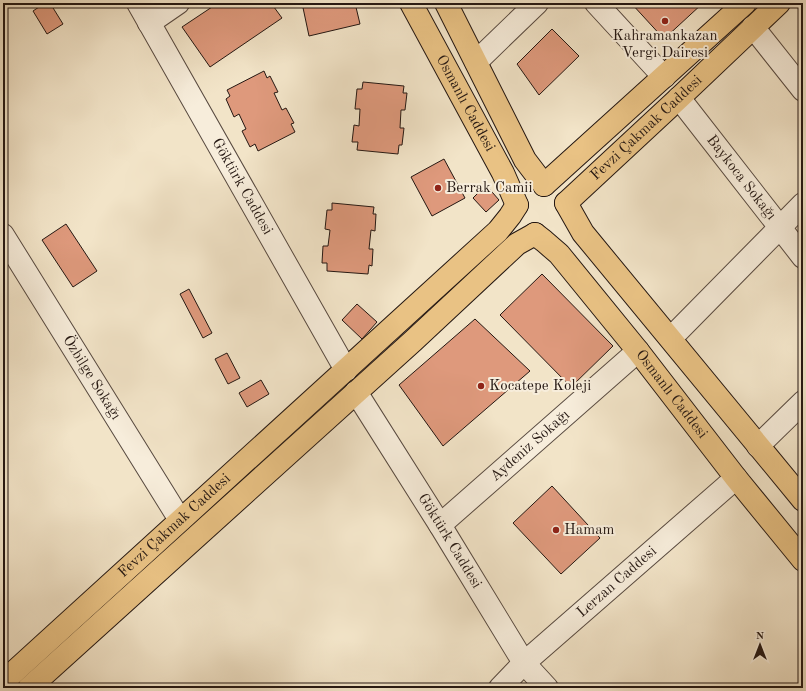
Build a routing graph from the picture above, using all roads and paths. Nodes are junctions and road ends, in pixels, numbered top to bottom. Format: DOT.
graph roads {
  1 [pos="138,3"];
  2 [pos="178,3"];
  3 [pos="411,3"];
  4 [pos="446,3"];
  5 [pos="537,3"];
  6 [pos="596,3"];
  7 [pos="779,3"];
  8 [pos="742,4"];
  9 [pos="149,23"];
  10 [pos="754,28"];
  11 [pos="476,62"];
  12 [pos="664,77"];
  13 [pos="803,90"];
  14 [pos="680,98"];
  15 [pos="544,185"];
  16 [pos="566,204"];
  17 [pos="803,204"];
  18 [pos="517,205"];
  19 [pos="780,228"];
  20 [pos="535,234"];
  21 [pos="3,235"];
  22 [pos="803,257"];
  23 [pos="671,338"];
  24 [pos="638,351"];
  25 [pos="346,370"];
  26 [pos="356,392"];
  27 [pos="803,402"];
  28 [pos="758,446"];
  29 [pos="736,478"];
  30 [pos="803,500"];
  31 [pos="180,520"];
  32 [pos="440,525"];
  33 [pos="803,560"];
  34 [pos="524,663"];
  35 [pos="3,682"];
  36 [pos="29,688"];
  37 [pos="500,688"];
  38 [pos="547,688"];
  1 -- 9 [label="street, Göktürk Caddesi"];
  2 -- 9 [label="street"];
  3 -- 18 [label="main road, Osmanlı Caddesi"];
  4 -- 11 [label="main road, Osmanlı Caddesi"];
  5 -- 11 [label="street"];
  6 -- 12 [label="street"];
  7 -- 10 [label="main road, Fevzi Çakmak Caddesi"];
  8 -- 12 [label="main road, Fevzi Çakmak Caddesi"];
  9 -- 25 [label="street, Göktürk Caddesi"];
  10 -- 13 [label="street"];
  10 -- 14 [label="main road, Fevzi Çakmak Caddesi"];
  11 -- 15 [label="main road, Osmanlı Caddesi"];
  12 -- 15 [label="main road, Fevzi Çakmak Caddesi"];
  14 -- 16 [label="main road, Fevzi Çakmak Caddesi"];
  14 -- 19 [label="street, Baykoca Sokağı"];
  15 -- 16 [label="main road"];
  15 -- 18 [label="main road"];
  16 -- 20 [label="main road"];
  16 -- 23 [label="main road"];
  17 -- 19 [label="street"];
  18 -- 20 [label="main road"];
  18 -- 25 [label="main road, Fevzi Çakmak Caddesi"];
  19 -- 22 [label="street, Baykoca Sokağı"];
  19 -- 23 [label="street"];
  20 -- 24 [label="main road, Osmanlı Caddesi"];
  20 -- 26 [label="main road, Fevzi Çakmak Caddesi"];
  21 -- 31 [label="street, Özbilge Sokağı"];
  23 -- 28 [label="main road"];
  24 -- 29 [label="main road, Osmanlı Caddesi"];
  24 -- 32 [label="street, Aydeniz Sokağı"];
  25 -- 26 [label="main road"];
  25 -- 31 [label="main road, Fevzi Çakmak Caddesi"];
  26 -- 32 [label="street, Göktürk Caddesi"];
  26 -- 36 [label="main road, Fevzi Çakmak Caddesi"];
  27 -- 28 [label="street"];
  28 -- 30 [label="main road"];
  29 -- 33 [label="main road, Osmanlı Caddesi"];
  29 -- 34 [label="street, Lerzan Caddesi"];
  31 -- 35 [label="main road, Fevzi Çakmak Caddesi"];
  32 -- 34 [label="street, Göktürk Caddesi"];
  34 -- 37 [label="street, Lerzan Caddesi"];
  34 -- 38 [label="street, Göktürk Caddesi"];
}
